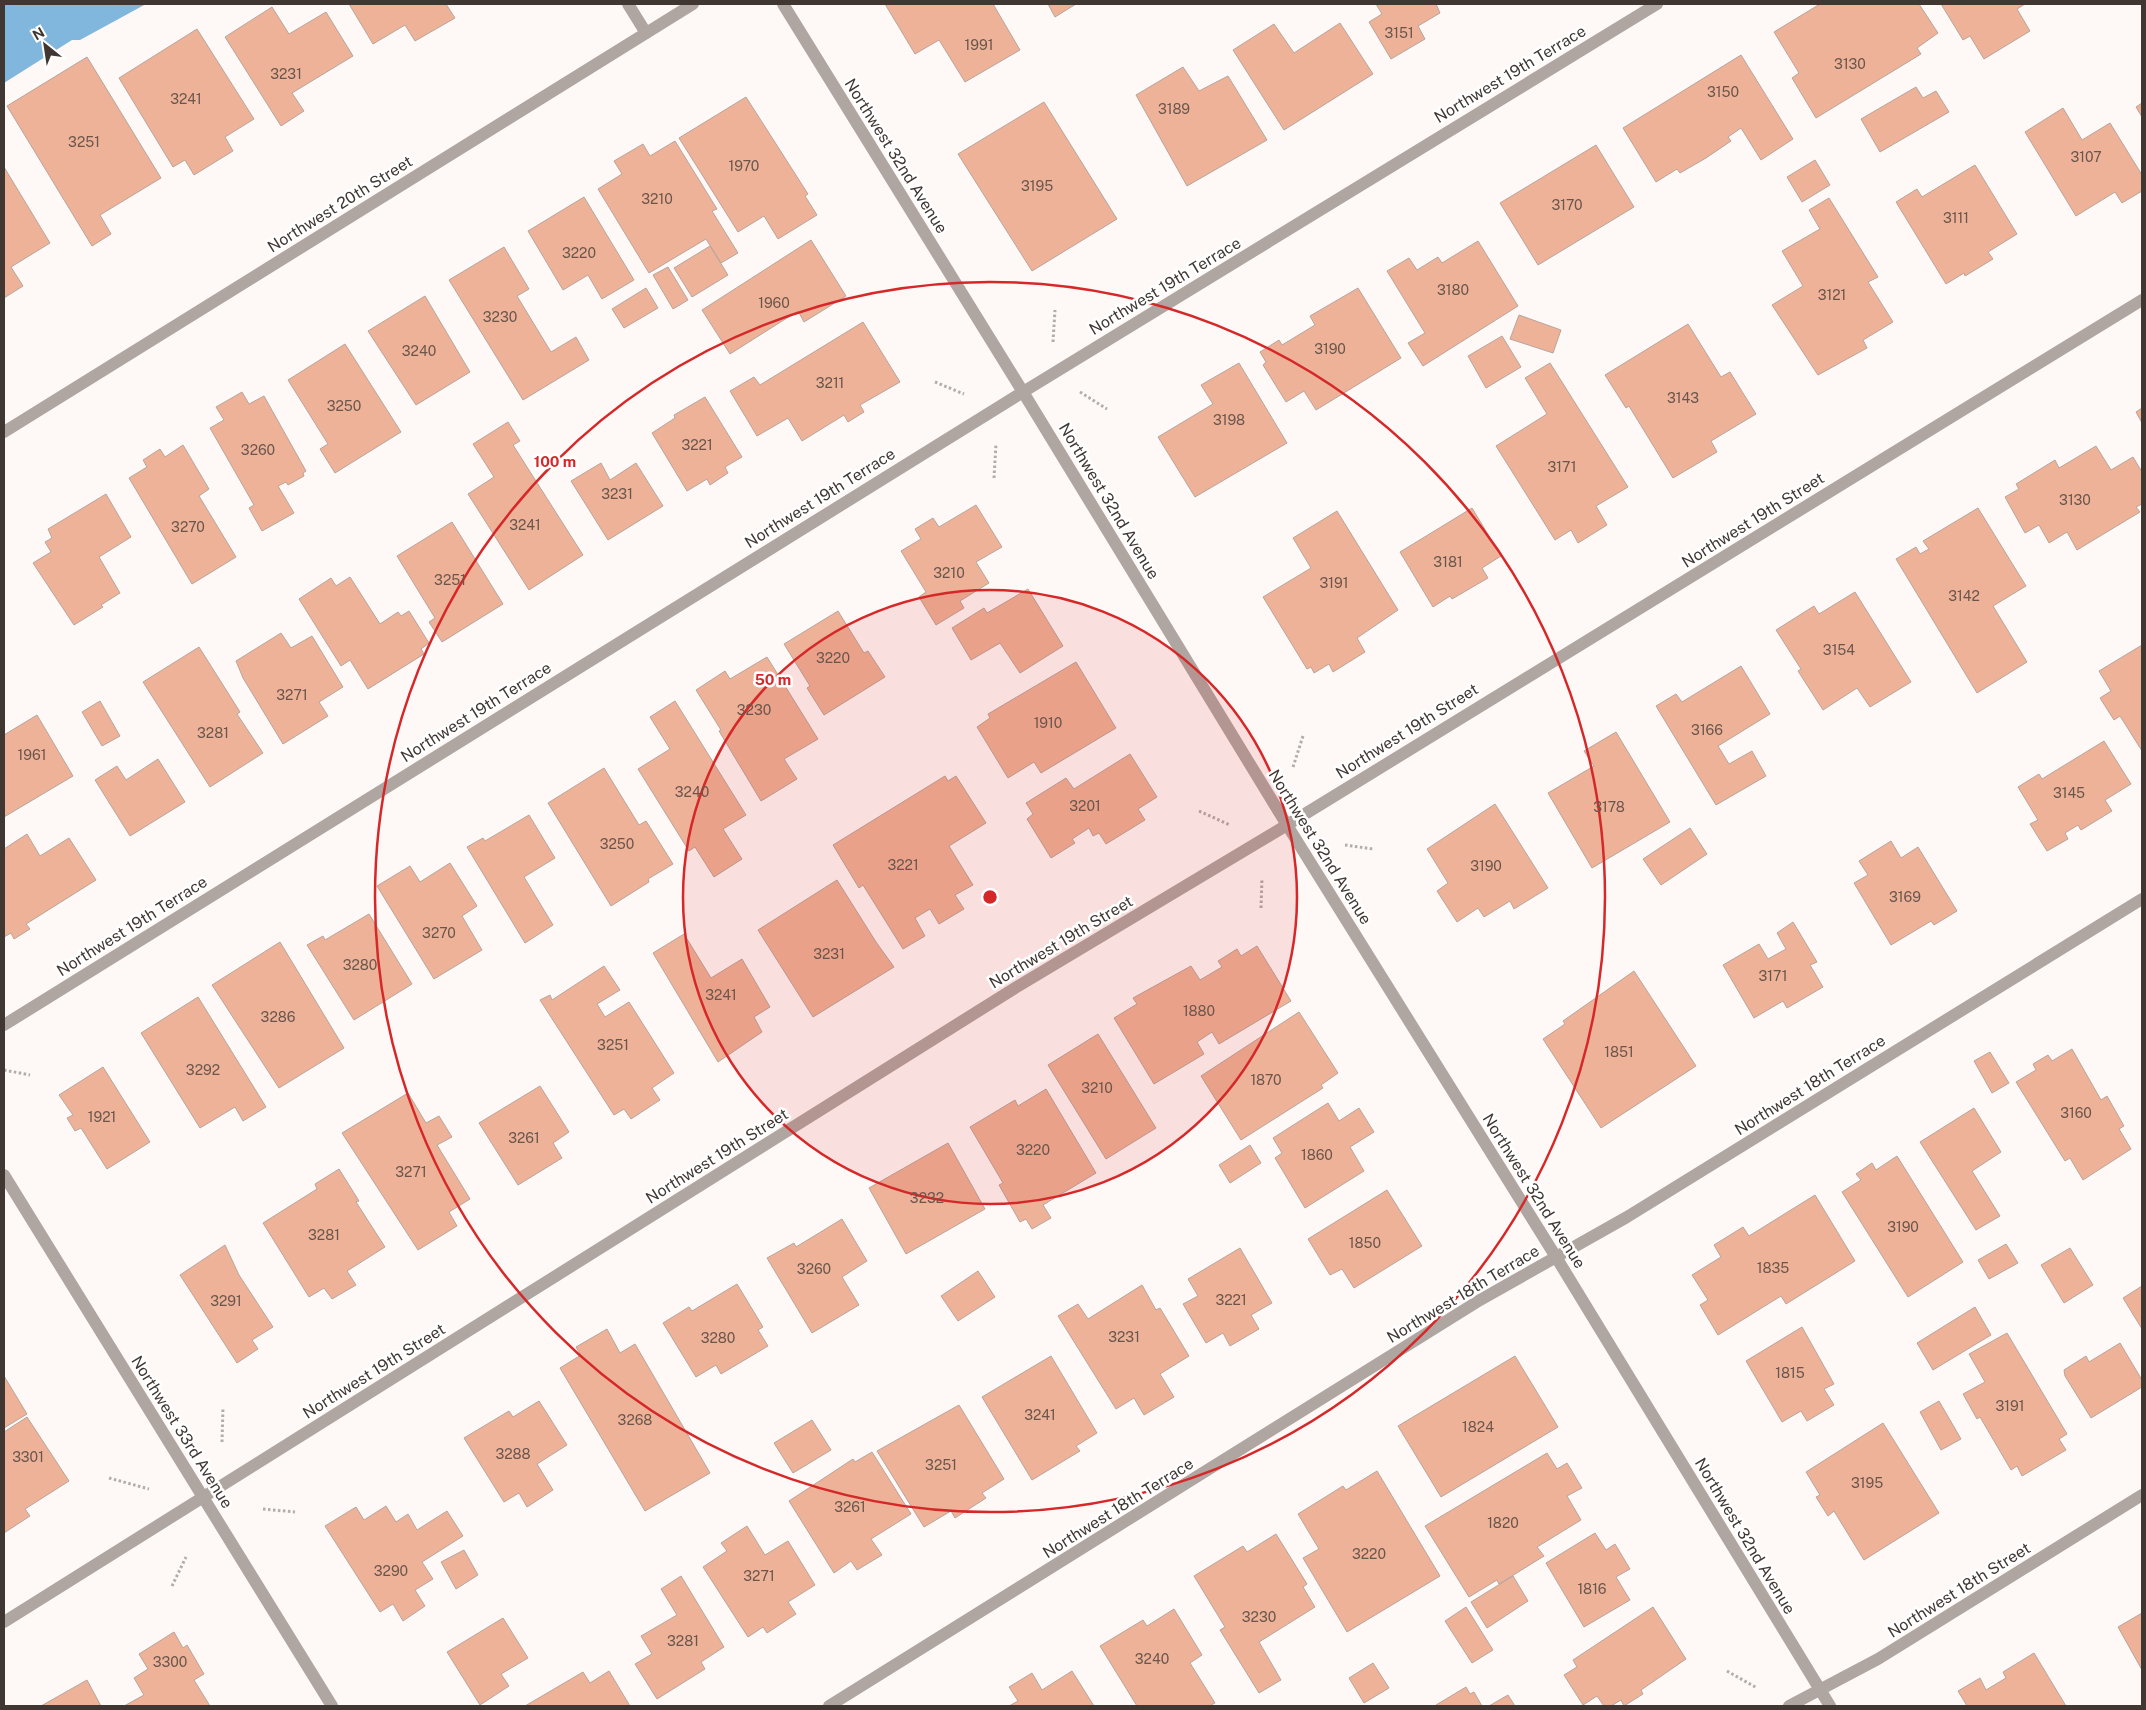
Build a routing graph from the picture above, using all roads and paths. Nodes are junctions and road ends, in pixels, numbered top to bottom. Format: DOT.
graph roads {
  1 [pos="628,4"];
  2 [pos="693,4"];
  3 [pos="783,4"];
  4 [pos="1657,4"];
  5 [pos="646,33"];
  6 [pos="2142,300"];
  7 [pos="1055,310"];
  8 [pos="1052,345"];
  9 [pos="935,382"];
  10 [pos="1023,392"];
  11 [pos="1080,392"];
  12 [pos="966,395"];
  13 [pos="1107,409"];
  14 [pos="4,432"];
  15 [pos="996,444"];
  16 [pos="994,478"];
  17 [pos="1303,736"];
  18 [pos="1294,767"];
  19 [pos="1199,811"];
  20 [pos="1286,825"];
  21 [pos="1231,826"];
  22 [pos="1345,845"];
  23 [pos="1374,849"];
  24 [pos="1262,878"];
  25 [pos="2142,899"];
  26 [pos="1261,908"];
  27 [pos="4,1025"];
  28 [pos="4,1070"];
  29 [pos="30,1075"];
  30 [pos="4,1176"];
  31 [pos="1556,1257"];
  32 [pos="223,1407"];
  33 [pos="222,1442"];
  34 [pos="109,1478"];
  35 [pos="149,1489"];
  36 [pos="2142,1495"];
  37 [pos="203,1498"];
  38 [pos="263,1509"];
  39 [pos="295,1512"];
  40 [pos="186,1557"];
  41 [pos="172,1586"];
  42 [pos="4,1622"];
  43 [pos="1727,1671"];
  44 [pos="1757,1688"];
  45 [pos="1820,1690"];
  46 [pos="332,1706"];
  47 [pos="829,1706"];
  48 [pos="1789,1706"];
  49 [pos="1830,1706"];
  1 -- 5 [label="street"];
  2 -- 5 [label="street, Northwest 20th Street"];
  3 -- 10 [label="street, Northwest 32nd Avenue"];
  4 -- 10 [label="street, Northwest 19th Terrace"];
  5 -- 14 [label="street, Northwest 20th Street"];
  6 -- 20 [label="street, Northwest 19th Street"];
  7 -- 8 [label="path"];
  9 -- 12 [label="path"];
  10 -- 20 [label="street, Northwest 32nd Avenue"];
  10 -- 27 [label="street, Northwest 19th Terrace"];
  11 -- 13 [label="path"];
  15 -- 16 [label="path"];
  17 -- 18 [label="path"];
  19 -- 21 [label="path"];
  20 -- 31 [label="street, Northwest 32nd Avenue"];
  20 -- 37 [label="street, Northwest 19th Street"];
  22 -- 23 [label="path"];
  24 -- 26 [label="path"];
  25 -- 31 [label="street, Northwest 18th Terrace"];
  28 -- 29 [label="path"];
  30 -- 37 [label="street, Northwest 33rd Avenue"];
  31 -- 45 [label="street, Northwest 32nd Avenue"];
  31 -- 47 [label="street, Northwest 18th Terrace"];
  32 -- 33 [label="path"];
  34 -- 35 [label="path"];
  36 -- 45 [label="street, Northwest 18th Street"];
  37 -- 42 [label="street, Northwest 19th Street"];
  37 -- 46 [label="street, Northwest 33rd Avenue"];
  38 -- 39 [label="path"];
  40 -- 41 [label="path"];
  43 -- 44 [label="path"];
  45 -- 48 [label="street, Northwest 18th Street"];
  45 -- 49 [label="street, Northwest 32nd Avenue"];
}
